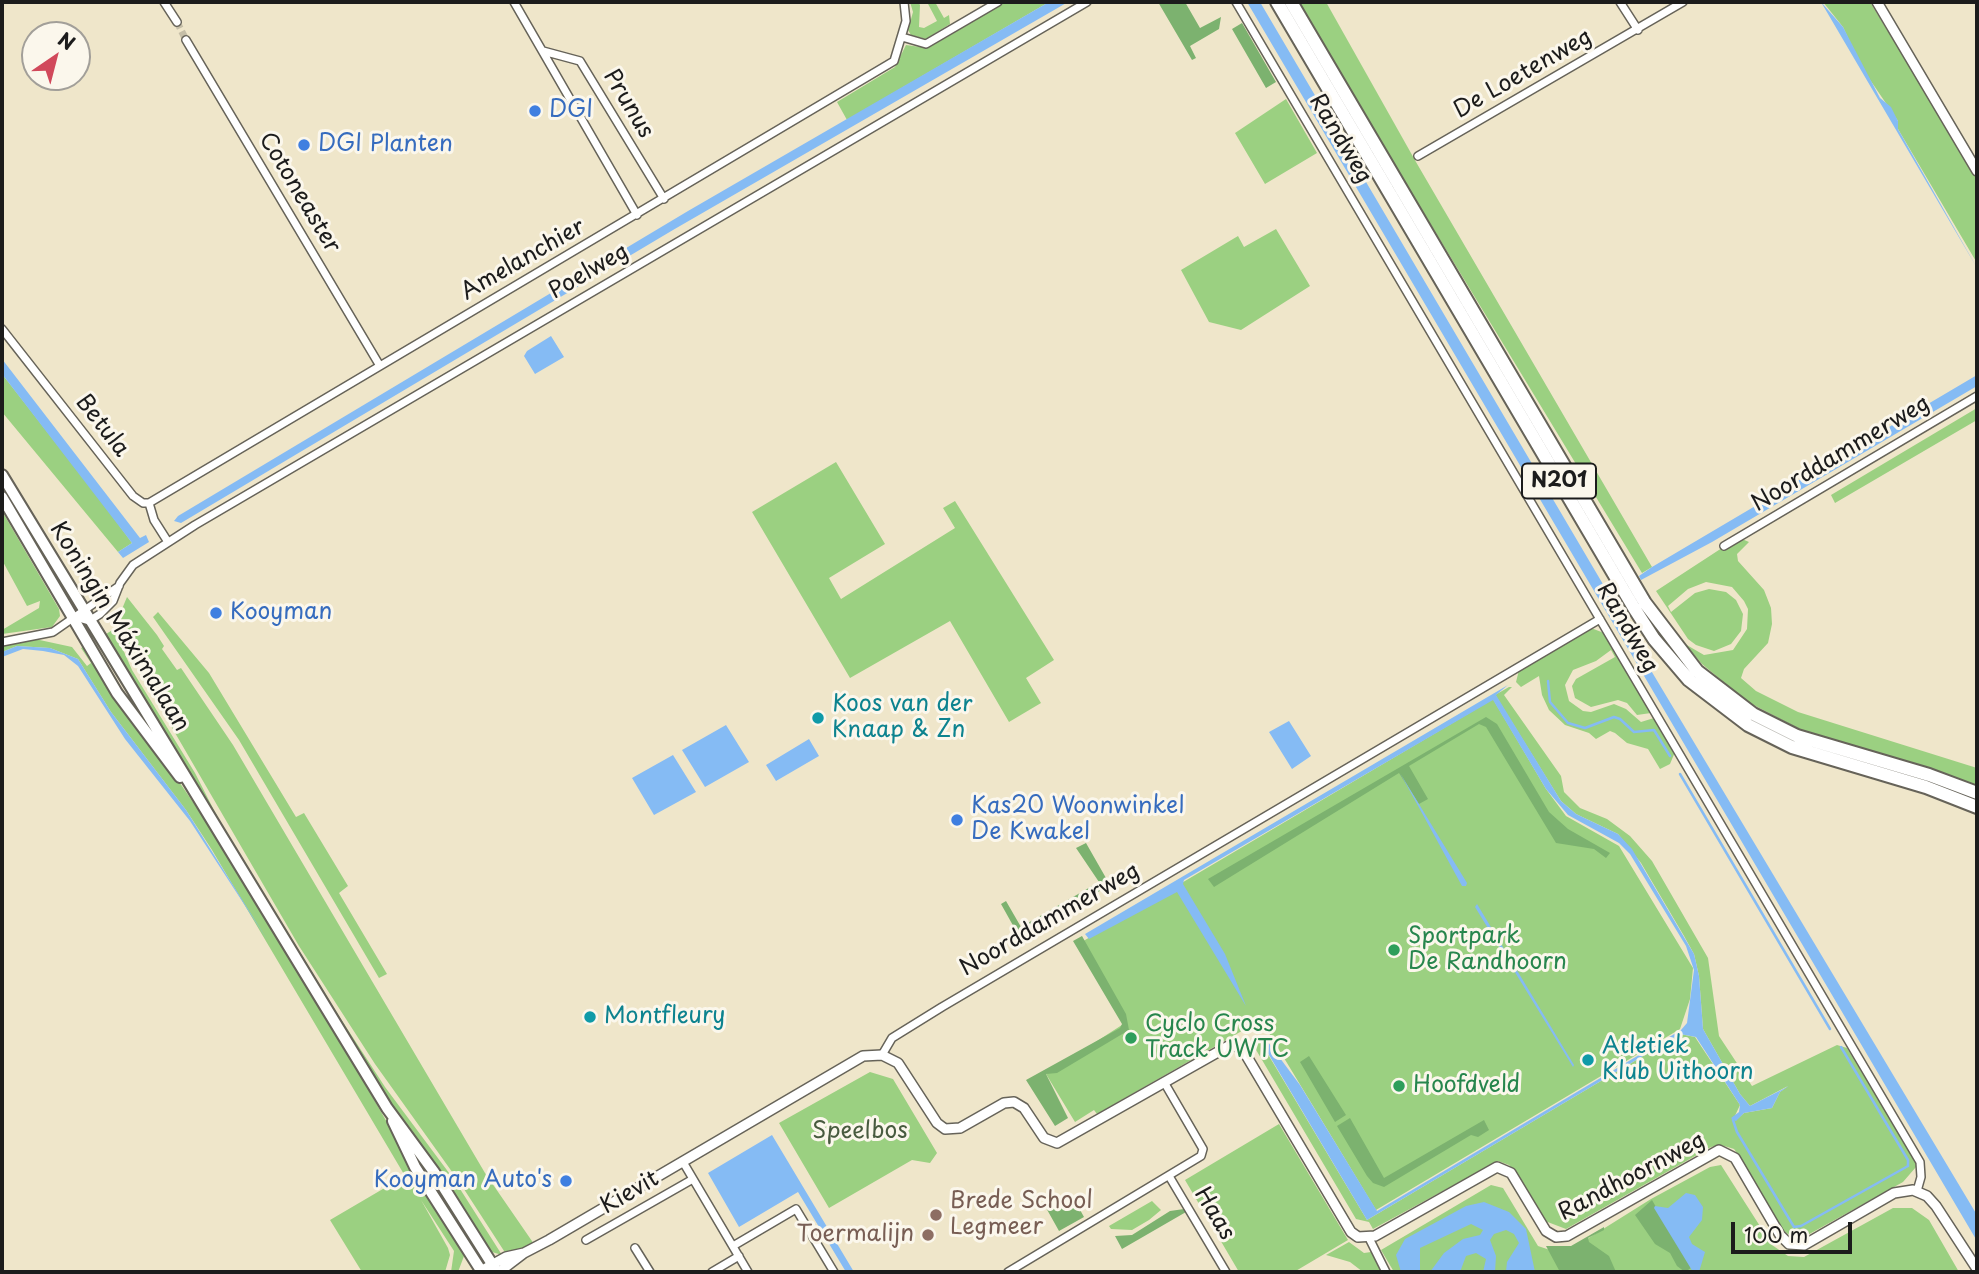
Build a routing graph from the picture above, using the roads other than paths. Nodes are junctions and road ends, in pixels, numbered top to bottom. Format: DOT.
graph roads {
  1 [pos="164,2"];
  2 [pos="514,2"];
  3 [pos="904,2"];
  4 [pos="998,2"];
  5 [pos="1087,2"];
  6 [pos="1236,2"];
  7 [pos="1276,2"];
  8 [pos="1291,2"];
  9 [pos="1620,2"];
  10 [pos="1683,2"];
  11 [pos="1877,2"];
  12 [pos="177,22"];
  13 [pos="1637,30"];
  14 [pos="902,37"];
  15 [pos="186,40"];
  16 [pos="543,51"];
  17 [pos="1418,156"];
  18 [pos="1977,171"];
  19 [pos="664,199"];
  20 [pos="637,215"];
  21 [pos="2,329"];
  22 [pos="380,366"];
  23 [pos="1977,396"];
  24 [pos="2,475"];
  25 [pos="2,497"];
  26 [pos="149,503"];
  27 [pos="168,542"];
  28 [pos="1724,546"];
  29 [pos="119,586"];
  30 [pos="82,616"];
  31 [pos="1600,619"];
  32 [pos="2,642"];
  33 [pos="1977,793"];
  34 [pos="1977,807"];
  35 [pos="882,1055"];
  36 [pos="1164,1082"];
  37 [pos="387,1108"];
  38 [pos="683,1162"];
  39 [pos="1169,1176"];
  40 [pos="693,1179"];
  41 [pos="1917,1191"];
  42 [pos="1368,1238"];
  43 [pos="586,1240"];
  44 [pos="733,1246"];
  45 [pos="635,1248"];
  46 [pos="739,1256"];
  47 [pos="1977,1269"];
  48 [pos="496,1270"];
  49 [pos="481,1272"];
  50 [pos="650,1272"];
  51 [pos="712,1272"];
  52 [pos="748,1272"];
  53 [pos="834,1272"];
  54 [pos="1008,1272"];
  55 [pos="1226,1272"];
  56 [pos="1385,1272"];
  1 -- 12 [label="street"];
  2 -- 16 [label="street, Prunus"];
  3 -- 14 [label="street"];
  4 -- 14 [label="street"];
  5 -- 27 [label="street, Poelweg"];
  6 -- 31 [label="street, Randweg"];
  7 -- 34 [label="highway, N201"];
  8 -- 33 [label="highway, N201"];
  9 -- 13 [label="street"];
  10 -- 13 [label="street, De Loetenweg"];
  11 -- 18 [label="street"];
  13 -- 17 [label="street, De Loetenweg"];
  14 -- 19 [label="street, Amelanchier"];
  15 -- 22 [label="street, Cotoneaster"];
  16 -- 19 [label="street, Prunus"];
  16 -- 20 [label="street, Prunus"];
  19 -- 20 [label="street, Amelanchier"];
  20 -- 22 [label="street, Amelanchier"];
  21 -- 26 [label="street, Betula"];
  22 -- 26 [label="street, Amelanchier"];
  23 -- 28 [label="street, Noorddammerweg"];
  24 -- 30 [label="main road, Koningin Máximalaan"];
  25 -- 30 [label="main road, Koningin Máximalaan"];
  26 -- 27 [label="street, Betula"];
  27 -- 29 [label="street, Poelweg"];
  29 -- 30 [label="street, Poelweg"];
  29 -- 30 [label="street, Poelweg"];
  30 -- 32 [label="street, Poelweg"];
  30 -- 37 [label="main road, Koningin Máximalaan"];
  31 -- 35 [label="street, Noorddammerweg"];
  31 -- 41 [label="street, Randweg"];
  35 -- 36 [label="street"];
  35 -- 38 [label="street"];
  36 -- 39 [label="street"];
  36 -- 42 [label="street"];
  37 -- 48 [label="main road, Koningin Máximalaan"];
  37 -- 49 [label="main road, Koningin Máximalaan"];
  38 -- 40 [label="street"];
  38 -- 48 [label="street"];
  39 -- 54 [label="street"];
  39 -- 55 [label="street, Haas"];
  40 -- 43 [label="street, Kievit"];
  40 -- 44 [label="street"];
  41 -- 42 [label="street, Randhoornweg"];
  41 -- 47 [label="street"];
  42 -- 56 [label="street"];
  44 -- 46 [label="street"];
  44 -- 53 [label="street"];
  45 -- 50 [label="street"];
  46 -- 51 [label="street"];
  46 -- 52 [label="street"];
  48 -- 49 [label="street"];
}
